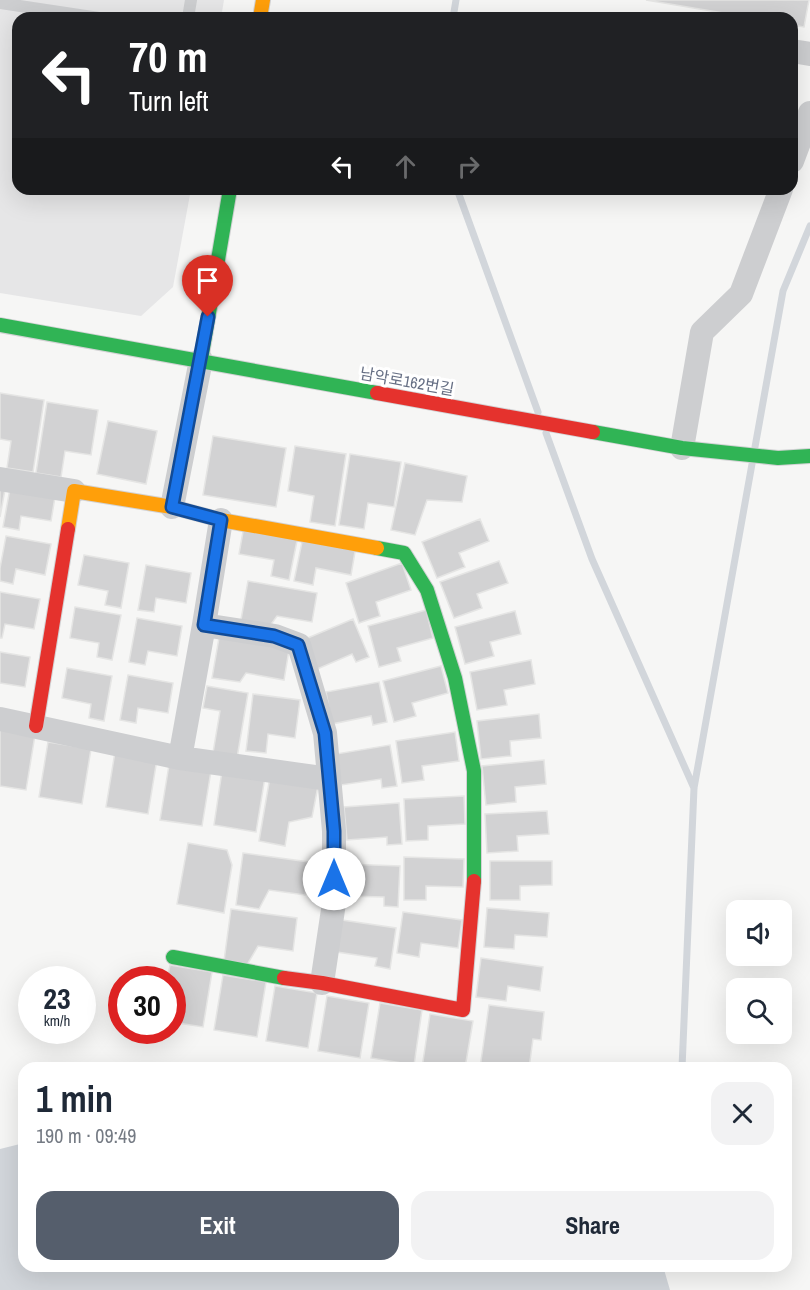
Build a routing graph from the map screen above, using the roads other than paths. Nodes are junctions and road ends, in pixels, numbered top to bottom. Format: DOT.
graph roads {
  1 [pos="0,3"];
  2 [pos="42,5"];
  3 [pos="73,12"];
  4 [pos="810,113"];
  5 [pos="798,145"];
  6 [pos="229,195"];
  7 [pos="779,195"];
  8 [pos="0,325"];
  9 [pos="201,360"];
  10 [pos="691,449"];
  11 [pos="810,456"];
  12 [pos="0,479"];
  13 [pos="74,491"];
  14 [pos="172,507"];
  15 [pos="221,520"];
  16 [pos="204,625"];
  17 [pos="0,719"];
  18 [pos="36,726"];
  19 [pos="180,758"];
  20 [pos="329,779"];
  21 [pos="173,957"];
  22 [pos="322,983"];
  1 -- 2 [label="lane"];
  2 -- 3 [label="lane"];
  4 -- 5 [label="street"];
  6 -- 9 [label="street"];
  7 -- 10 [label="street"];
  8 -- 9 [label="street, 남악로162번길"];
  9 -- 10 [label="street, 남악로162번길"];
  9 -- 14 [label="street"];
  10 -- 11 [label="street, 남악로162번길"];
  12 -- 13 [label="street"];
  13 -- 14 [label="street"];
  13 -- 18 [label="street"];
  14 -- 15 [label="street"];
  15 -- 16 [label="street"];
  15 -- 22 [label="street"];
  16 -- 19 [label="street"];
  16 -- 20 [label="street"];
  17 -- 18 [label="street"];
  18 -- 19 [label="street"];
  19 -- 20 [label="street"];
  20 -- 22 [label="street"];
  21 -- 22 [label="street"];
}
